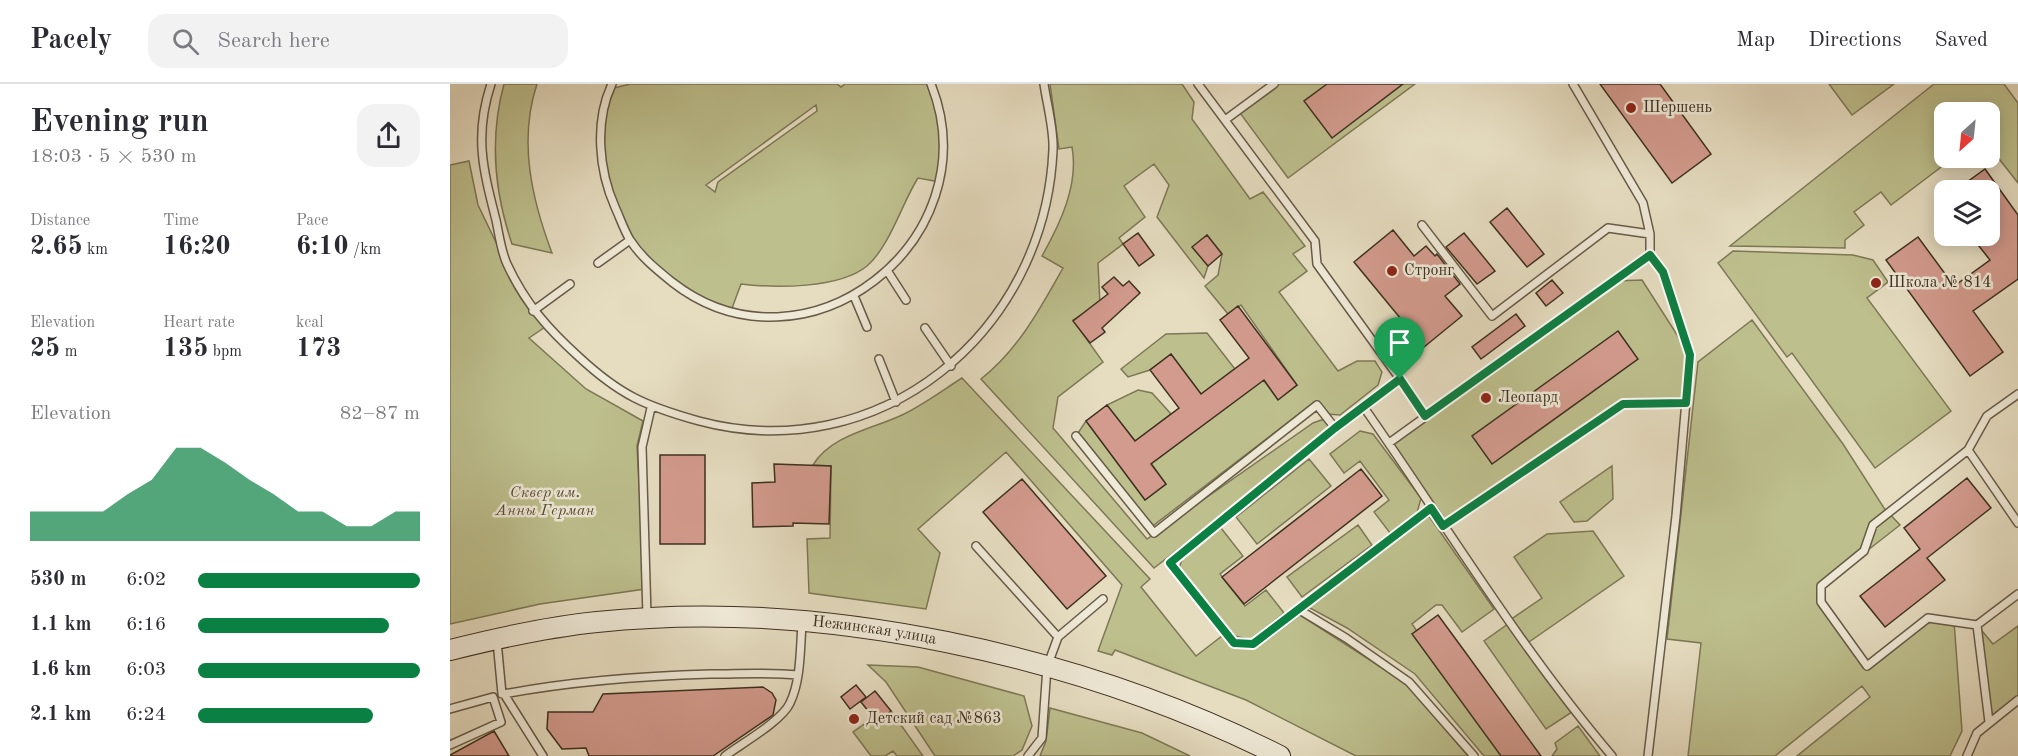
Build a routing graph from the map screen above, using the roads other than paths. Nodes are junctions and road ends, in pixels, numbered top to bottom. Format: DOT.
graph roads {
  1 [pos="491,84"];
  2 [pos="612,84"];
  3 [pos="931,84"];
  4 [pos="1044,84"];
  5 [pos="1198,84"];
  6 [pos="1274,84"];
  7 [pos="1573,84"];
  8 [pos="1225,120"];
  9 [pos="1422,225"];
  10 [pos="1650,234"];
  11 [pos="630,240"];
  12 [pos="1650,255"];
  13 [pos="597,263"];
  14 [pos="888,272"];
  15 [pos="570,284"];
  16 [pos="854,296"];
  17 [pos="906,300"];
  18 [pos="533,311"];
  19 [pos="867,327"];
  20 [pos="925,328"];
  21 [pos="879,359"];
  22 [pos="951,366"];
  23 [pos="1400,379"];
  24 [pos="2018,394"];
  25 [pos="896,402"];
  26 [pos="1686,403"];
  27 [pos="1363,406"];
  28 [pos="651,408"];
  29 [pos="1425,416"];
  30 [pos="1335,428"];
  31 [pos="1076,436"];
  32 [pos="1389,443"];
  33 [pos="1968,450"];
  34 [pos="1431,508"];
  35 [pos="2018,523"];
  36 [pos="1443,526"];
  37 [pos="976,546"];
  38 [pos="2018,594"];
  39 [pos="1103,599"];
  40 [pos="1298,609"];
  41 [pos="647,619"];
  42 [pos="802,622"];
  43 [pos="1977,625"];
  44 [pos="1058,637"];
  45 [pos="496,638"];
  46 [pos="450,650"];
  47 [pos="1047,667"];
  48 [pos="798,675"];
  49 [pos="504,694"];
  50 [pos="494,697"];
  51 [pos="2018,700"];
  52 [pos="450,709"];
  53 [pos="1989,722"];
  54 [pos="450,745"];
  55 [pos="543,756"];
  56 [pos="725,756"];
  57 [pos="1028,756"];
  58 [pos="1280,756"];
  59 [pos="1474,756"];
  60 [pos="1612,756"];
  61 [pos="1648,756"];
  62 [pos="1967,756"];
  1 -- 18 [label="lane"];
  2 -- 11 [label="lane"];
  3 -- 14 [label="lane"];
  4 -- 22 [label="lane"];
  5 -- 8 [label="lane"];
  6 -- 8 [label="lane"];
  7 -- 10 [label="lane"];
  8 -- 23 [label="lane"];
  9 -- 10 [label="lane"];
  10 -- 12 [label="lane"];
  11 -- 13 [label="lane"];
  11 -- 16 [label="lane"];
  12 -- 26 [label="lane"];
  12 -- 29 [label="lane"];
  14 -- 16 [label="lane"];
  14 -- 17 [label="lane"];
  15 -- 18 [label="lane"];
  16 -- 19 [label="lane"];
  18 -- 28 [label="lane"];
  20 -- 22 [label="lane"];
  21 -- 25 [label="lane"];
  22 -- 25 [label="lane"];
  23 -- 27 [label="lane"];
  23 -- 29 [label="lane"];
  24 -- 33 [label="lane"];
  25 -- 28 [label="lane"];
  26 -- 36 [label="lane"];
  26 -- 61 [label="lane"];
  27 -- 30 [label="lane"];
  27 -- 32 [label="lane"];
  28 -- 41 [label="lane"];
  29 -- 32 [label="lane"];
  30 -- 31 [label="lane"];
  30 -- 40 [label="lane"];
  32 -- 34 [label="lane"];
  33 -- 35 [label="lane"];
  33 -- 43 [label="lane"];
  34 -- 36 [label="lane"];
  34 -- 40 [label="lane"];
  36 -- 60 [label="lane"];
  37 -- 44 [label="lane"];
  38 -- 43 [label="lane"];
  39 -- 44 [label="lane"];
  40 -- 59 [label="lane"];
  41 -- 42 [label="street, Нежинская улица"];
  41 -- 45 [label="street, Нежинская улица"];
  42 -- 47 [label="street, Нежинская улица"];
  42 -- 48 [label="lane"];
  43 -- 53 [label="lane"];
  44 -- 47 [label="lane"];
  45 -- 46 [label="street, Нежинская улица"];
  45 -- 49 [label="lane"];
  47 -- 57 [label="lane"];
  47 -- 58 [label="street, Нежинская улица"];
  48 -- 49 [label="lane"];
  48 -- 56 [label="lane"];
  49 -- 50 [label="lane"];
  49 -- 55 [label="lane"];
  50 -- 52 [label="lane"];
  50 -- 54 [label="lane"];
  51 -- 53 [label="lane"];
  53 -- 62 [label="lane"];
}
